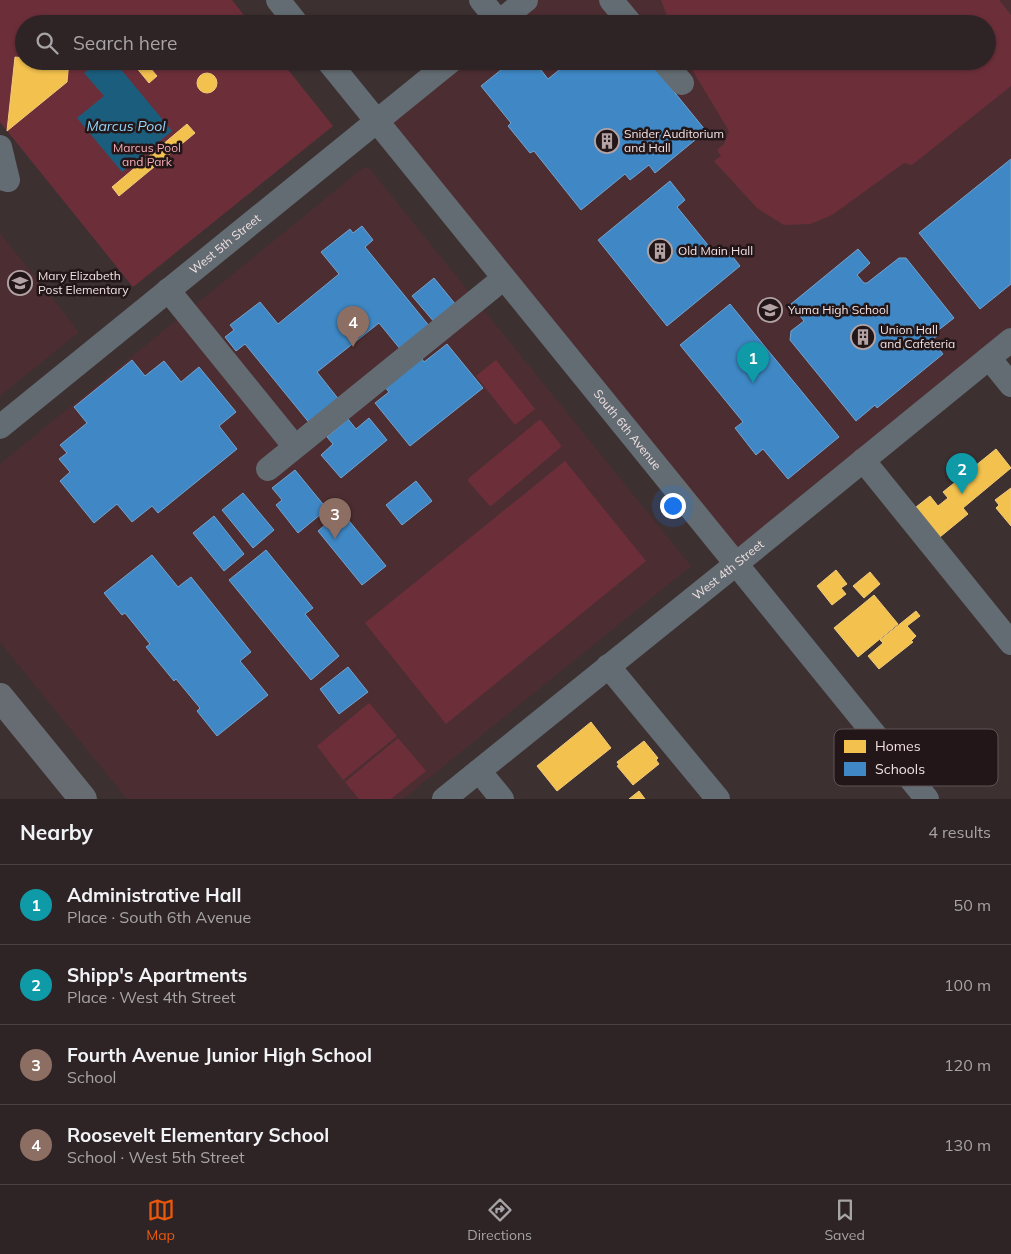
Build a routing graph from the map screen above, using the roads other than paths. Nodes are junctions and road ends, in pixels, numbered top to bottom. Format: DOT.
graph roads {
  1 [pos="278,0"];
  2 [pos="481,0"];
  3 [pos="526,0"];
  4 [pos="611,0"];
  5 [pos="290,15"];
  6 [pos="492,15"];
  7 [pos="508,15"];
  8 [pos="624,15"];
  9 [pos="335,70"];
  10 [pos="440,70"];
  11 [pos="671,70"];
  12 [pos="682,83"];
  13 [pos="377,122"];
  14 [pos="0,147"];
  15 [pos="0,178"];
  16 [pos="504,278"];
  17 [pos="168,290"];
  18 [pos="1011,340"];
  19 [pos="989,358"];
  20 [pos="1011,385"];
  21 [pos="0,426"];
  22 [pos="287,437"];
  23 [pos="863,460"];
  24 [pos="268,469"];
  25 [pos="736,564"];
  26 [pos="1011,643"];
  27 [pos="608,666"];
  28 [pos="0,697"];
  29 [pos="870,729"];
  30 [pos="479,770"];
  31 [pos="916,786"];
  32 [pos="83,799"];
  33 [pos="444,799"];
  34 [pos="502,799"];
  35 [pos="718,799"];
  36 [pos="927,799"];
  1 -- 5 [label="street"];
  2 -- 6 [label="street"];
  3 -- 7 [label="street"];
  4 -- 8 [label="street"];
  9 -- 13 [label="street, South 6th Avenue"];
  10 -- 13 [label="street, West 5th Street"];
  11 -- 12 [label="street"];
  13 -- 16 [label="street, South 6th Avenue"];
  13 -- 17 [label="street, West 5th Street"];
  14 -- 15 [label="street"];
  16 -- 24 [label="street"];
  16 -- 25 [label="street, South 6th Avenue"];
  17 -- 21 [label="street, West 5th Street"];
  17 -- 22 [label="street"];
  18 -- 19 [label="street, West 4th Street"];
  19 -- 20 [label="street"];
  19 -- 23 [label="street, West 4th Street"];
  23 -- 25 [label="street, West 4th Street"];
  23 -- 26 [label="street"];
  25 -- 27 [label="street, West 4th Street"];
  25 -- 29 [label="street, South 6th Avenue"];
  27 -- 30 [label="street, West 4th Street"];
  27 -- 35 [label="street"];
  28 -- 32 [label="main road"];
  30 -- 33 [label="street, West 4th Street"];
  30 -- 34 [label="street"];
  31 -- 36 [label="street, South 6th Avenue"];
}
